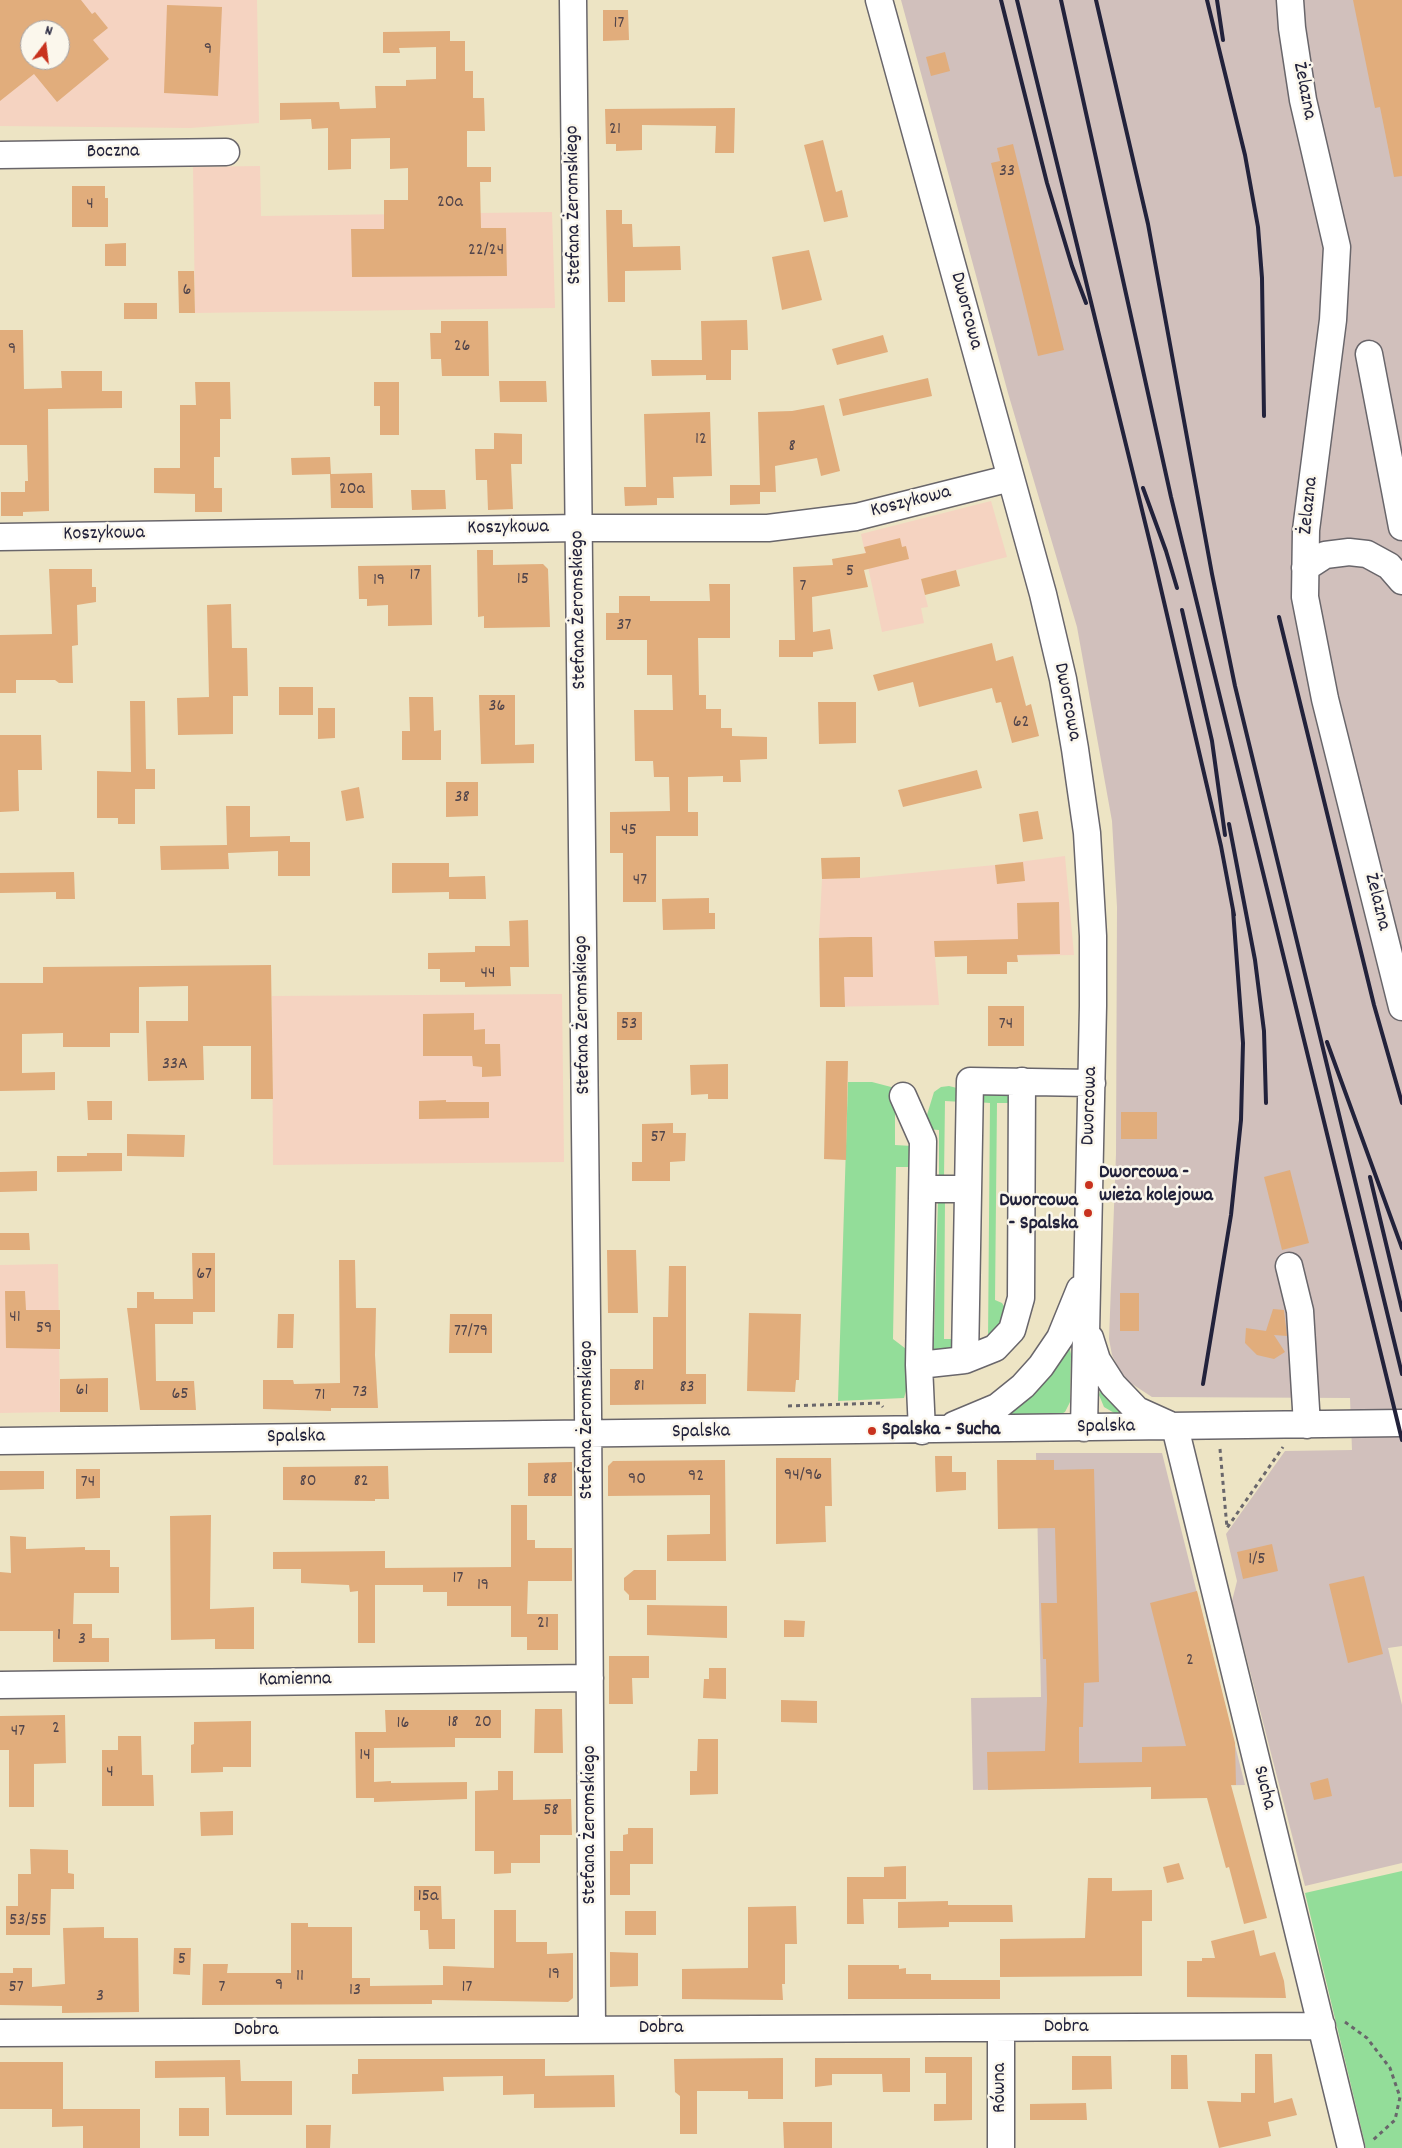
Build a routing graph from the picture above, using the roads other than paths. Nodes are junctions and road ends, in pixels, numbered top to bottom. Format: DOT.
graph roads {
  1 [pos="573,0"];
  2 [pos="879,0"];
  3 [pos="1290,0"];
  4 [pos="226,152"];
  5 [pos="0,155"];
  6 [pos="1369,354"];
  7 [pos="1012,478"];
  8 [pos="1402,526"];
  9 [pos="579,528"];
  10 [pos="0,537"];
  11 [pos="1305,568"];
  12 [pos="1402,581"];
  13 [pos="1402,1006"];
  14 [pos="1022,1081"];
  15 [pos="1092,1083"];
  16 [pos="903,1096"];
  17 [pos="923,1189"];
  18 [pos="967,1189"];
  19 [pos="1088,1265"];
  20 [pos="1289,1266"];
  21 [pos="1086,1322"];
  22 [pos="966,1360"];
  23 [pos="919,1365"];
  24 [pos="1402,1423"];
  25 [pos="927,1424"];
  26 [pos="1307,1426"];
  27 [pos="1175,1427"];
  28 [pos="1084,1428"];
  29 [pos="588,1434"];
  30 [pos="0,1442"];
  31 [pos="590,1678"];
  32 [pos="0,1685"];
  33 [pos="1322,2026"];
  34 [pos="1001,2028"];
  35 [pos="592,2029"];
  36 [pos="0,2033"];
  37 [pos="1351,2147"];
  38 [pos="1001,2148"];
  1 -- 9 [label="street, Stefana Żeromskiego"];
  2 -- 7 [label="street, Dworcowa"];
  3 -- 11 [label="street, Żelazna"];
  4 -- 5 [label="street, Boczna"];
  6 -- 8 [label="street"];
  7 -- 9 [label="street, Koszykowa"];
  7 -- 15 [label="street, Dworcowa"];
  9 -- 10 [label="street, Koszykowa"];
  9 -- 29 [label="street, Stefana Żeromskiego"];
  11 -- 12 [label="street"];
  11 -- 13 [label="street, Żelazna"];
  14 -- 15 [label="street"];
  14 -- 18 [label="street"];
  14 -- 22 [label="street"];
  15 -- 19 [label="street, Dworcowa"];
  16 -- 17 [label="street"];
  17 -- 18 [label="street"];
  17 -- 23 [label="street"];
  18 -- 22 [label="street"];
  19 -- 21 [label="street, Dworcowa"];
  19 -- 25 [label="street"];
  20 -- 26 [label="street"];
  21 -- 27 [label="street"];
  21 -- 28 [label="street, Dworcowa"];
  22 -- 23 [label="street"];
  23 -- 25 [label="street"];
  24 -- 26 [label="street, Spalska"];
  25 -- 28 [label="street, Spalska"];
  25 -- 29 [label="street, Spalska"];
  26 -- 27 [label="street, Spalska"];
  27 -- 28 [label="street, Spalska"];
  27 -- 33 [label="street, Sucha"];
  29 -- 30 [label="street, Spalska"];
  29 -- 31 [label="street, Stefana Żeromskiego"];
  31 -- 32 [label="street, Kamienna"];
  31 -- 35 [label="street, Stefana Żeromskiego"];
  33 -- 34 [label="street, Dobra"];
  33 -- 37 [label="street, Sucha"];
  34 -- 35 [label="street, Dobra"];
  34 -- 38 [label="street, Równa"];
  35 -- 36 [label="street, Dobra"];
}
